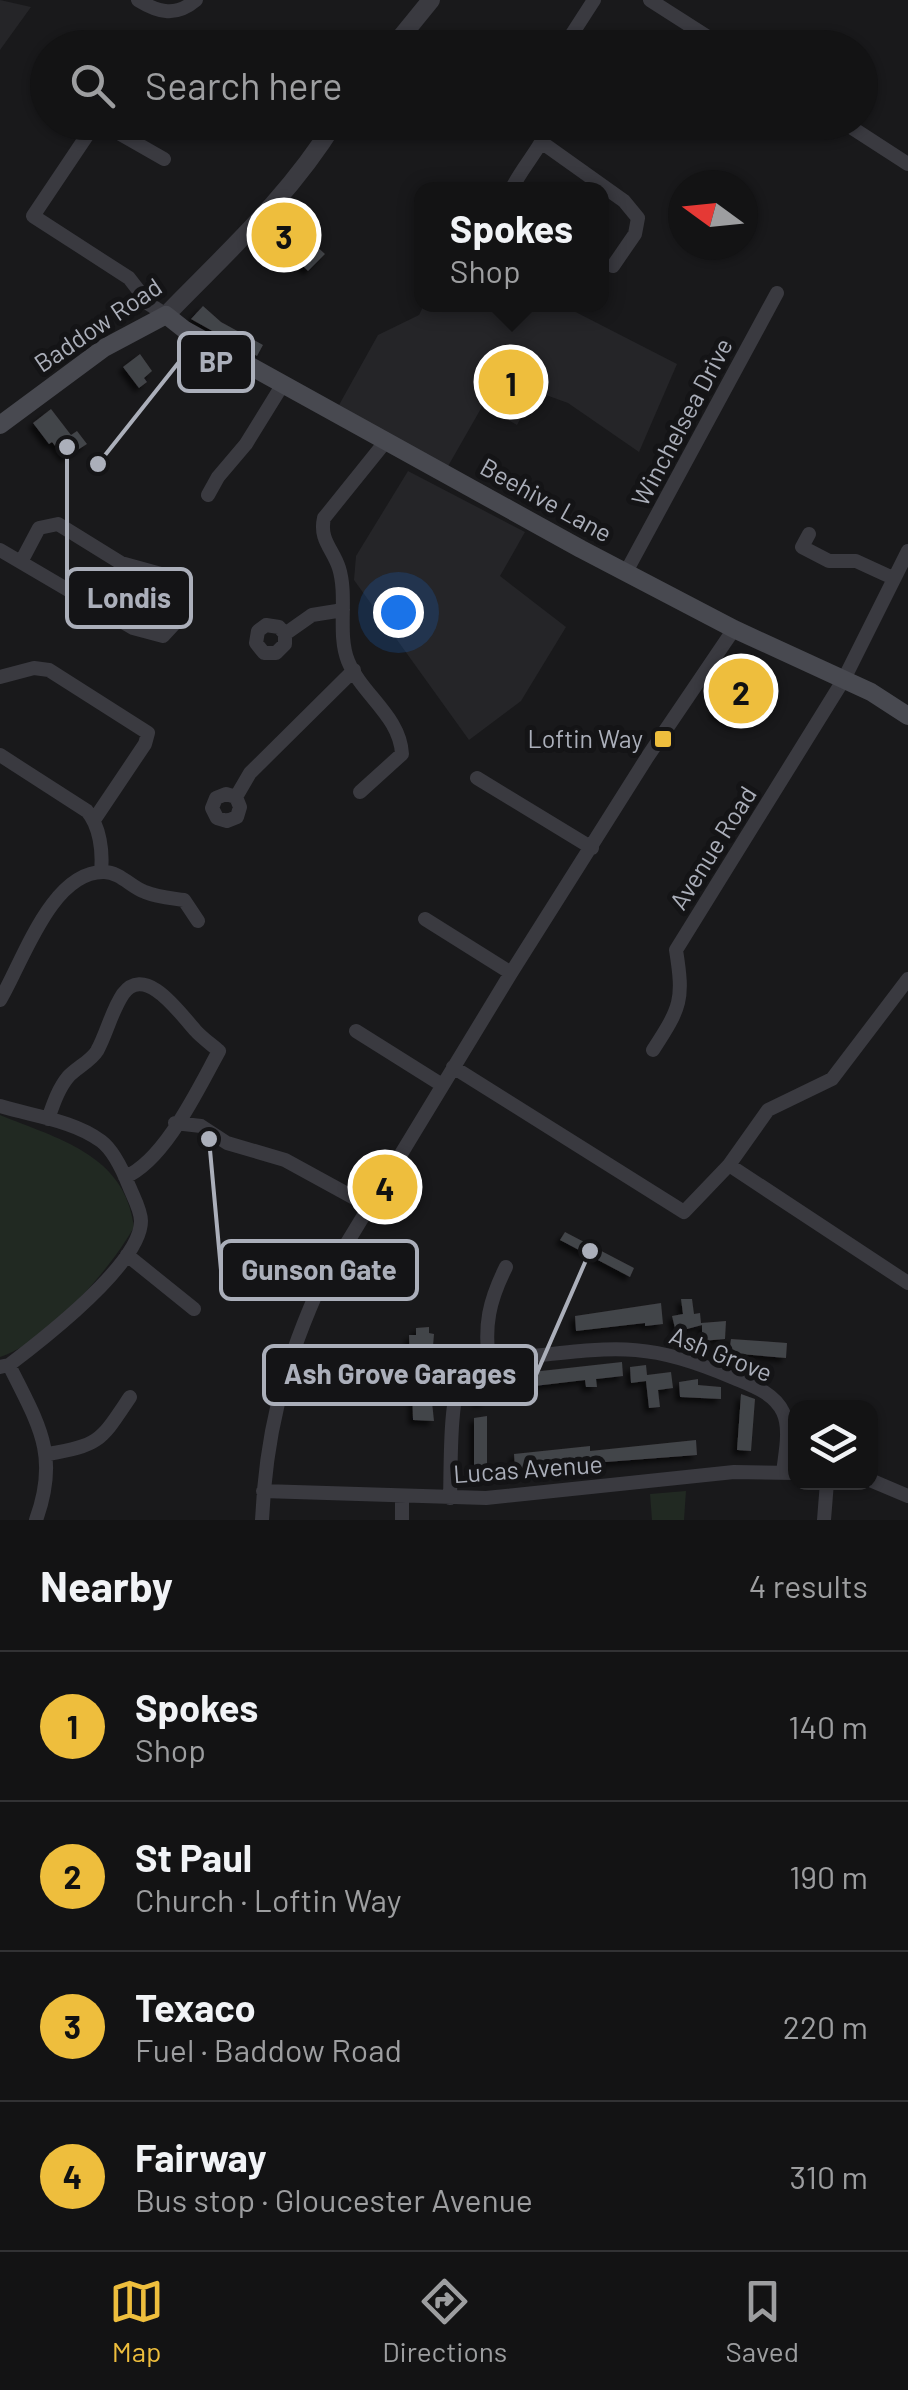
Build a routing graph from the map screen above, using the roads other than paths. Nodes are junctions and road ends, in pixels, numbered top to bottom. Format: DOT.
graph roads {
  1 [pos="138,0"];
  2 [pos="196,0"];
  3 [pos="431,0"];
  4 [pos="594,0"];
  5 [pos="650,0"];
  6 [pos="407,30"];
  7 [pos="575,30"];
  8 [pos="697,30"];
  9 [pos="84,140"];
  10 [pos="132,140"];
  11 [pos="323,140"];
  12 [pos="545,140"];
  13 [pos="871,140"];
  14 [pos="544,144"];
  15 [pos="164,159"];
  16 [pos="908,164"];
  17 [pos="515,182"];
  18 [pos="597,182"];
  19 [pos="609,190"];
  20 [pos="613,266"];
  21 [pos="778,293"];
  22 [pos="166,315"];
  23 [pos="283,384"];
  24 [pos="0,425"];
  25 [pos="386,441"];
  26 [pos="208,494"];
  27 [pos="809,534"];
  28 [pos="0,550"];
  29 [pos="908,550"];
  30 [pos="20,562"];
  31 [pos="626,572"];
  32 [pos="161,574"];
  33 [pos="893,578"];
  34 [pos="343,610"];
  35 [pos="176,622"];
  36 [pos="734,629"];
  37 [pos="285,634"];
  38 [pos="354,670"];
  39 [pos="0,677"];
  40 [pos="844,679"];
  41 [pos="908,716"];
  42 [pos="0,756"];
  43 [pos="477,778"];
  44 [pos="360,792"];
  45 [pos="236,797"];
  46 [pos="94,820"];
  47 [pos="592,848"];
  48 [pos="101,872"];
  49 [pos="425,919"];
  50 [pos="198,921"];
  51 [pos="510,973"];
  52 [pos="908,978"];
  53 [pos="0,1000"];
  54 [pos="356,1032"];
  55 [pos="653,1050"];
  56 [pos="453,1067"];
  57 [pos="442,1085"];
  58 [pos="192,1098"];
  59 [pos="0,1106"];
  60 [pos="48,1120"];
  61 [pos="175,1124"];
  62 [pos="202,1126"];
  63 [pos="729,1166"];
  64 [pos="126,1177"];
  65 [pos="369,1206"];
  66 [pos="127,1255"];
  67 [pos="506,1267"];
  68 [pos="908,1283"];
  69 [pos="194,1309"];
  70 [pos="489,1362"];
  71 [pos="4,1366"];
  72 [pos="130,1397"];
  73 [pos="788,1448"];
  74 [pos="48,1454"];
  75 [pos="788,1473"];
  76 [pos="878,1483"];
  77 [pos="826,1490"];
  78 [pos="263,1491"];
  79 [pos="402,1496"];
  80 [pos="908,1496"];
  81 [pos="450,1498"];
  82 [pos="36,1520"];
  83 [pos="262,1520"];
  84 [pos="402,1520"];
  85 [pos="824,1520"];
  1 -- 2 [label="street"];
  3 -- 6 [label="street"];
  4 -- 7 [label="street"];
  5 -- 8 [label="street"];
  9 -- 22 [label="street"];
  10 -- 15 [label="street"];
  11 -- 22 [label="street, Baddow Road"];
  12 -- 14 [label="street"];
  13 -- 16 [label="street"];
  14 -- 17 [label="street"];
  14 -- 18 [label="street"];
  19 -- 20 [label="street"];
  21 -- 31 [label="street, Winchelsea Drive"];
  22 -- 23 [label="main road, Beehive Lane"];
  22 -- 24 [label="main road, Baddow Road"];
  23 -- 25 [label="main road, Beehive Lane"];
  23 -- 26 [label="street"];
  25 -- 31 [label="main road, Beehive Lane"];
  25 -- 34 [label="street"];
  27 -- 33 [label="street"];
  28 -- 30 [label="street"];
  29 -- 33 [label="street, Avenue Road"];
  30 -- 32 [label="street"];
  30 -- 35 [label="street"];
  31 -- 36 [label="main road, Beehive Lane"];
  33 -- 40 [label="street, Avenue Road"];
  34 -- 37 [label="street"];
  34 -- 38 [label="street"];
  36 -- 40 [label="main road, Beehive Lane"];
  36 -- 47 [label="street"];
  38 -- 44 [label="street"];
  38 -- 45 [label="street"];
  39 -- 46 [label="street"];
  40 -- 41 [label="main road, Beehive Lane"];
  40 -- 55 [label="street, Avenue Road"];
  42 -- 46 [label="street"];
  43 -- 47 [label="street"];
  46 -- 48 [label="street"];
  47 -- 51 [label="street"];
  48 -- 50 [label="street"];
  48 -- 53 [label="street"];
  49 -- 51 [label="street"];
  51 -- 56 [label="street"];
  52 -- 63 [label="street"];
  54 -- 57 [label="street"];
  56 -- 57 [label="street"];
  56 -- 63 [label="street"];
  57 -- 65 [label="street"];
  58 -- 60 [label="street"];
  58 -- 61 [label="street"];
  58 -- 62 [label="street"];
  59 -- 60 [label="street"];
  60 -- 64 [label="street"];
  61 -- 62 [label="street"];
  61 -- 64 [label="street"];
  62 -- 65 [label="street"];
  63 -- 68 [label="street"];
  64 -- 66 [label="street"];
  65 -- 78 [label="street"];
  66 -- 69 [label="street"];
  66 -- 71 [label="street"];
  67 -- 70 [label="street"];
  70 -- 73 [label="street, Ash Grove"];
  70 -- 81 [label="street"];
  71 -- 74 [label="street"];
  72 -- 74 [label="street"];
  74 -- 82 [label="street"];
  75 -- 81 [label="street, Lucas Avenue"];
  76 -- 80 [label="street"];
  77 -- 85 [label="street"];
  78 -- 79 [label="street, Lucas Avenue"];
  78 -- 83 [label="street"];
  79 -- 81 [label="street, Lucas Avenue"];
  79 -- 84 [label="street"];
}
